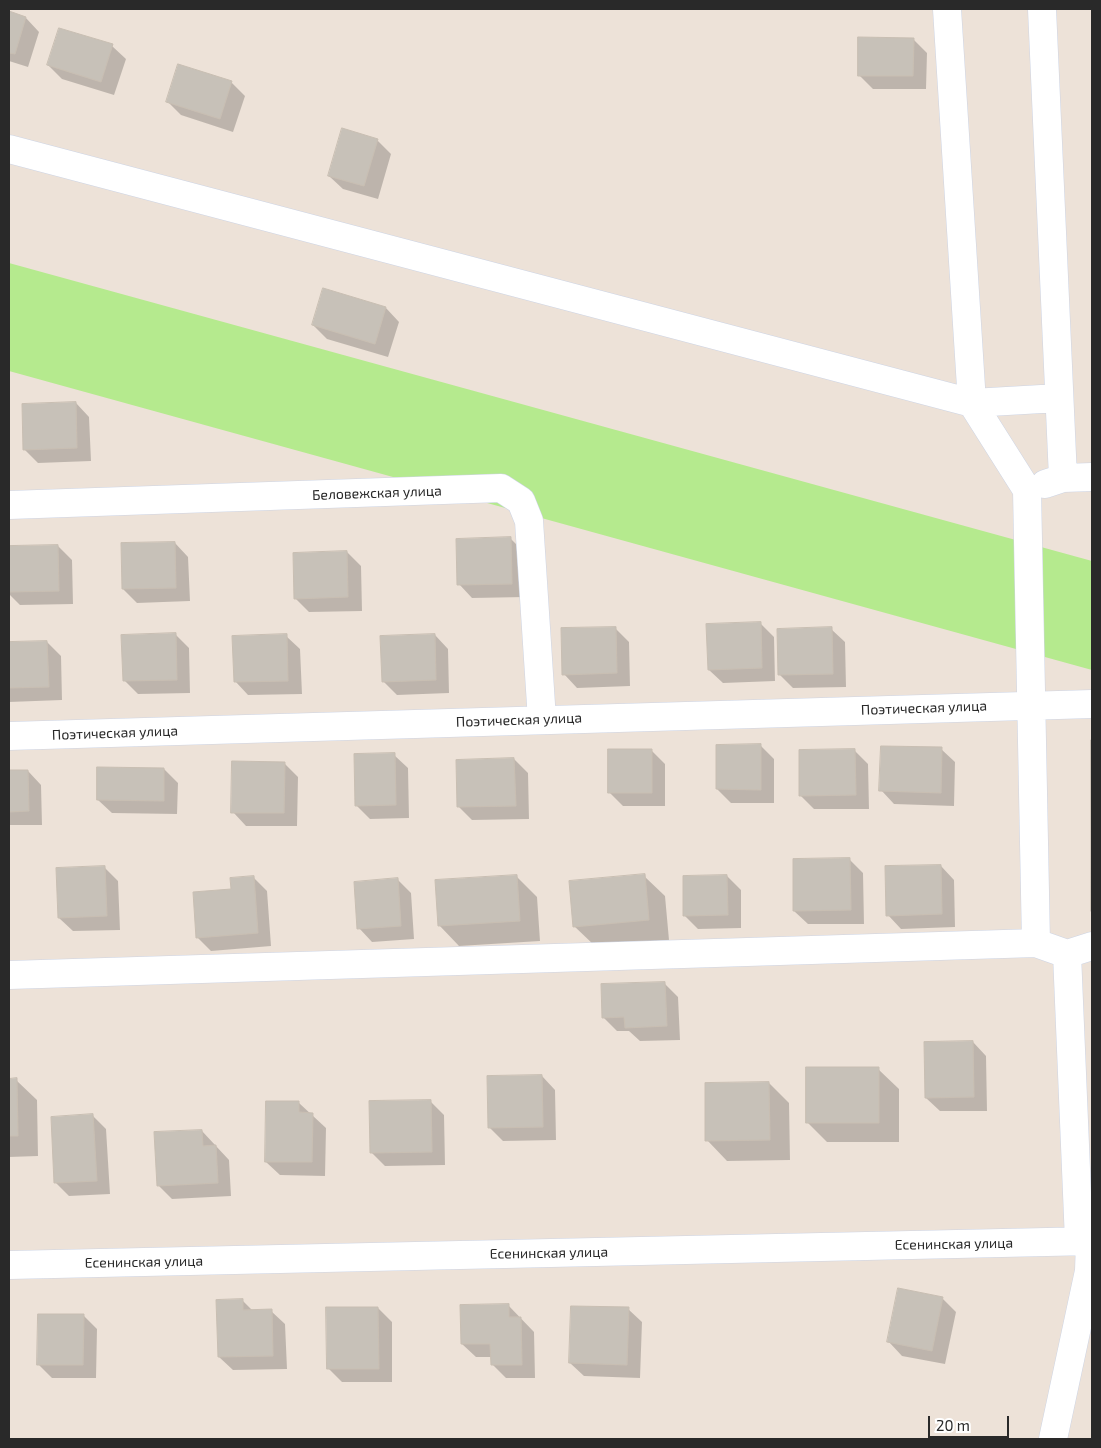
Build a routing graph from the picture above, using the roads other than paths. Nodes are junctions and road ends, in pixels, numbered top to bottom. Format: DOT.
graph roads {
  1 [pos="947,9"];
  2 [pos="1042,9"];
  3 [pos="9,149"];
  4 [pos="1059,398"];
  5 [pos="972,403"];
  6 [pos="1092,477"];
  7 [pos="1063,478"];
  8 [pos="1027,490"];
  9 [pos="9,505"];
  10 [pos="1030,704"];
  11 [pos="1092,704"];
  12 [pos="542,720"];
  13 [pos="9,736"];
  14 [pos="1036,943"];
  15 [pos="1092,946"];
  16 [pos="1066,954"];
  17 [pos="9,975"];
  18 [pos="1087,1241"];
  19 [pos="9,1265"];
  20 [pos="1053,1439"];
  1 -- 5 [label="street"];
  2 -- 4 [label="street"];
  3 -- 5 [label="street"];
  4 -- 5 [label="street"];
  4 -- 7 [label="street"];
  5 -- 8 [label="street"];
  6 -- 7 [label="street"];
  7 -- 8 [label="street"];
  8 -- 10 [label="street"];
  9 -- 12 [label="street, Беловежская улица"];
  10 -- 11 [label="street, Поэтическая улица"];
  10 -- 12 [label="street, Поэтическая улица"];
  10 -- 14 [label="street"];
  12 -- 13 [label="street, Поэтическая улица"];
  14 -- 16 [label="street"];
  14 -- 17 [label="street"];
  15 -- 16 [label="street"];
  16 -- 18 [label="street"];
  18 -- 19 [label="street, Есенинская улица"];
  18 -- 20 [label="street"];
}
